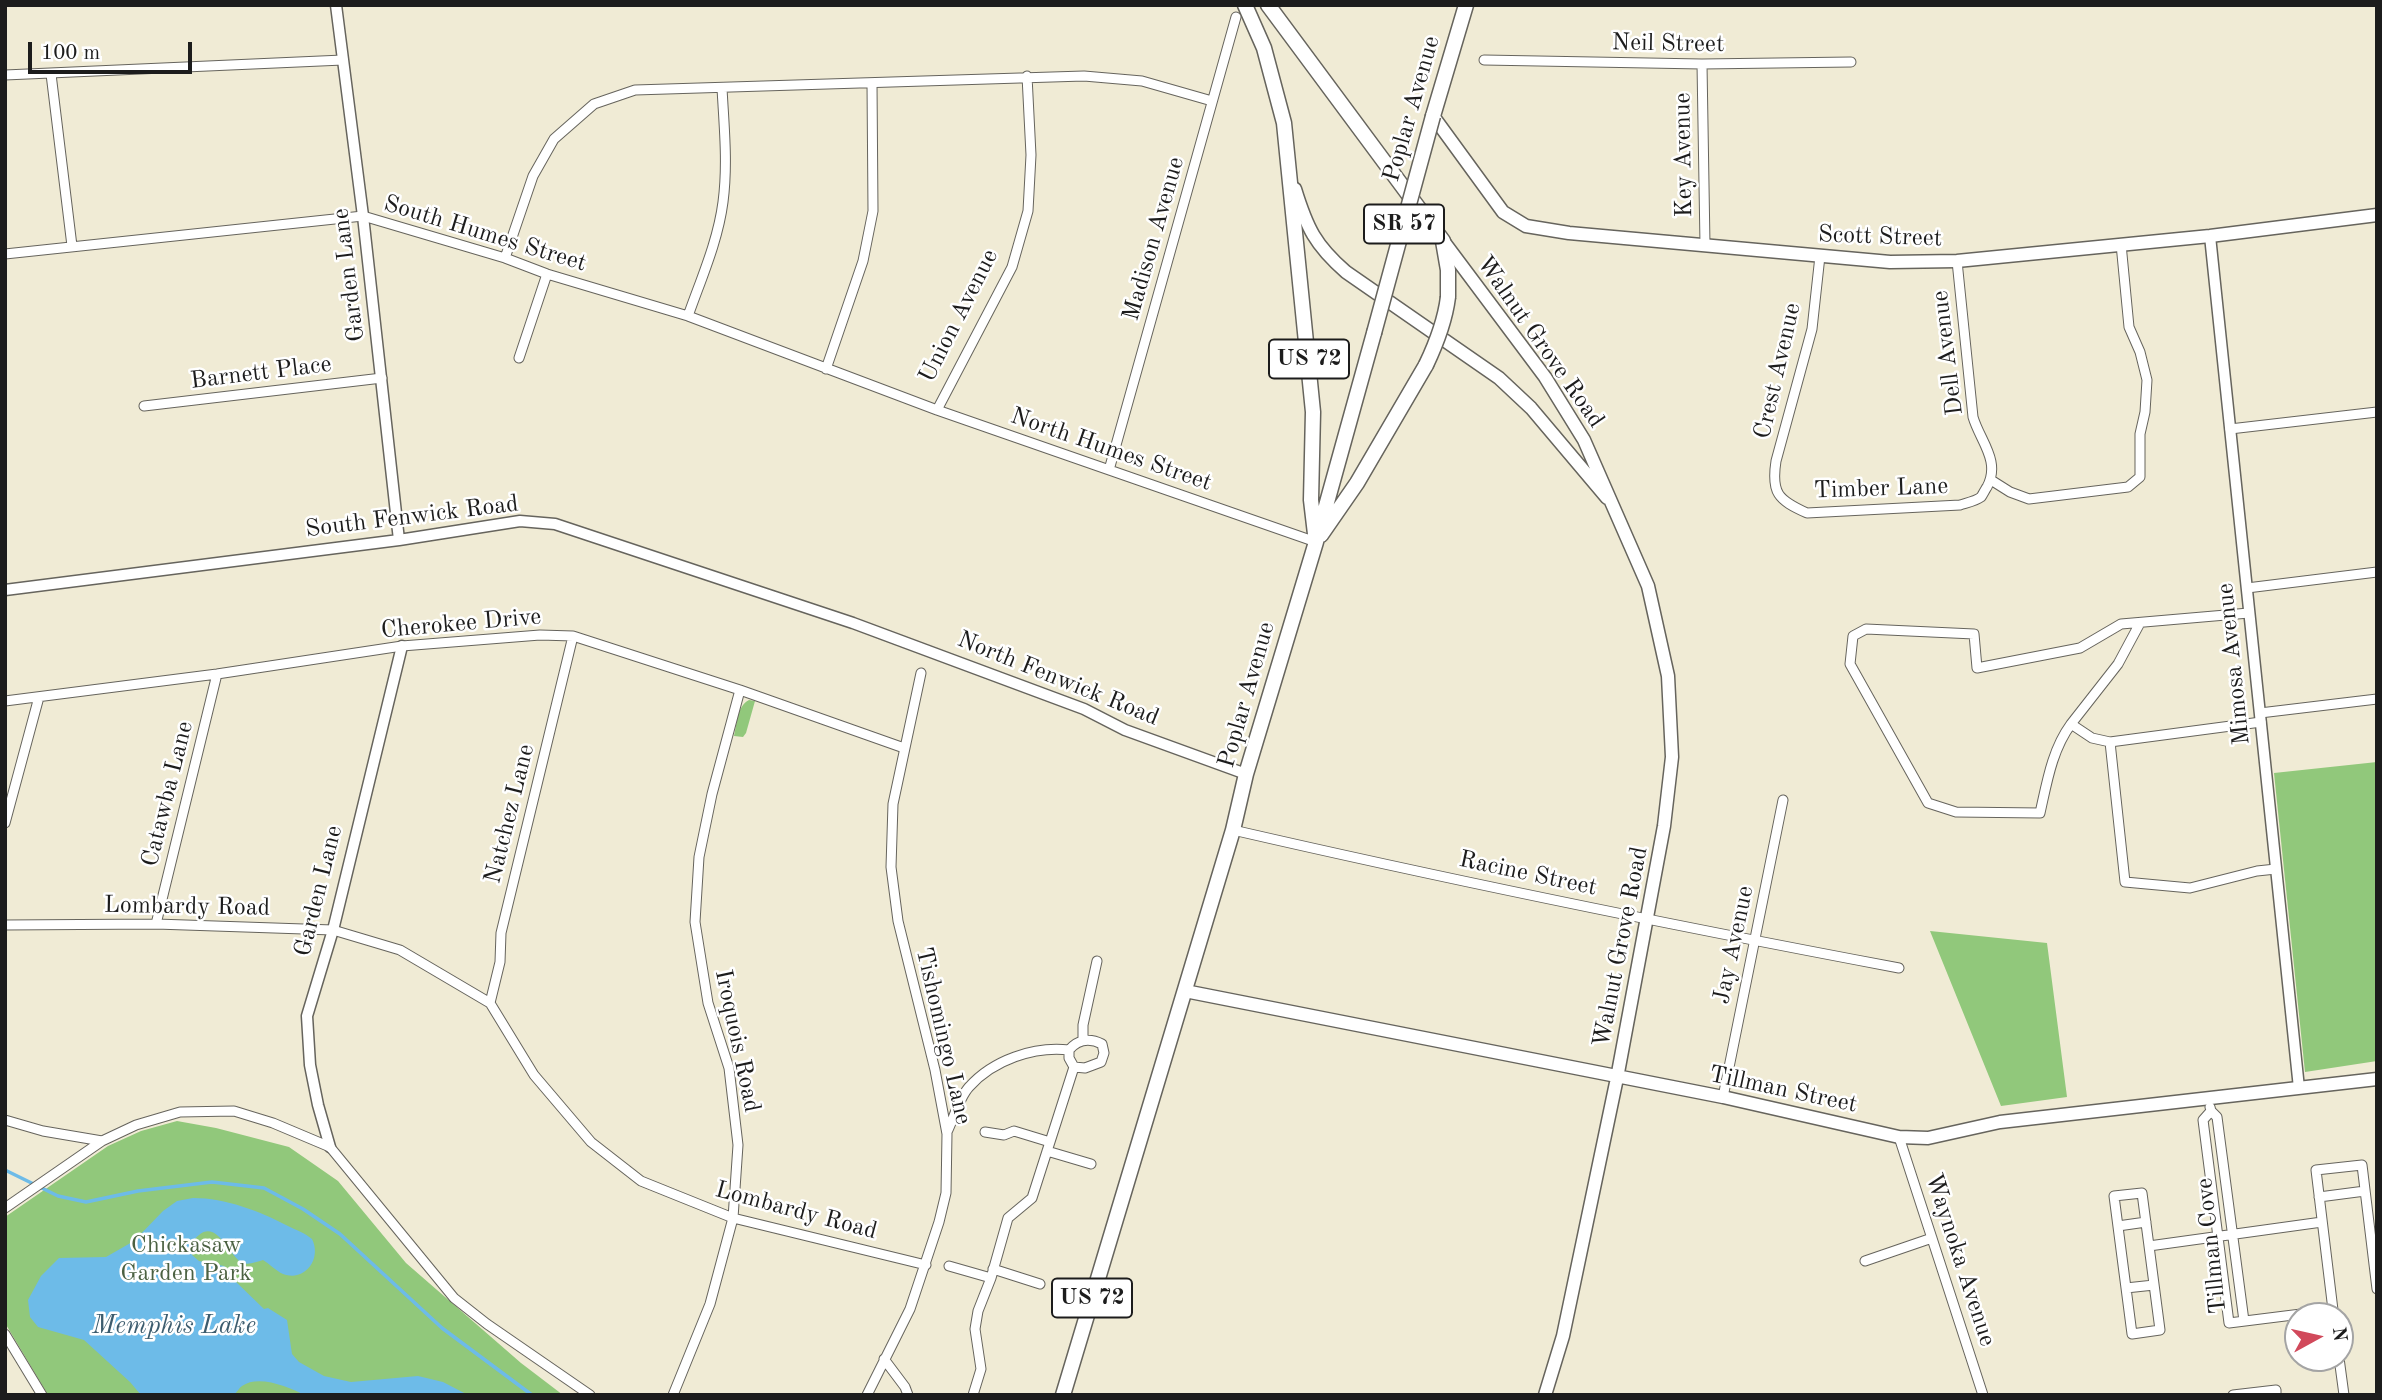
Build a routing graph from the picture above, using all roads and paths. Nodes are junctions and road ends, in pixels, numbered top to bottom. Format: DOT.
graph roads {
  1 [pos="336,5"];
  2 [pos="1268,5"];
  3 [pos="1466,5"];
  4 [pos="1240,11"];
  5 [pos="1484,60"];
  6 [pos="343,61"];
  7 [pos="1851,62"];
  8 [pos="1702,64"];
  9 [pos="51,74"];
  10 [pos="5,75"];
  11 [pos="1027,76"];
  12 [pos="872,83"];
  13 [pos="723,88"];
  14 [pos="1212,101"];
  15 [pos="1433,116"];
  16 [pos="1290,176"];
  17 [pos="2377,215"];
  18 [pos="363,216"];
  19 [pos="2210,236"];
  20 [pos="1443,242"];
  21 [pos="2121,244"];
  22 [pos="1706,245"];
  23 [pos="72,246"];
  24 [pos="5,254"];
  25 [pos="1819,256"];
  26 [pos="505,258"];
  27 [pos="1957,261"];
  28 [pos="547,274"];
  29 [pos="688,316"];
  30 [pos="519,358"];
  31 [pos="826,369"];
  32 [pos="382,378"];
  33 [pos="895,394"];
  34 [pos="144,406"];
  35 [pos="937,410"];
  36 [pos="2377,412"];
  37 [pos="2230,429"];
  38 [pos="1109,470"];
  39 [pos="1991,480"];
  40 [pos="1777,494"];
  41 [pos="1615,507"];
  42 [pos="399,540"];
  43 [pos="1316,542"];
  44 [pos="2377,572"];
  45 [pos="2247,588"];
  46 [pos="5,590"];
  47 [pos="2249,613"];
  48 [pos="2140,622"];
  49 [pos="853,623"];
  50 [pos="573,636"];
  51 [pos="402,646"];
  52 [pos="921,673"];
  53 [pos="218,674"];
  54 [pos="740,690"];
  55 [pos="39,697"];
  56 [pos="2377,699"];
  57 [pos="5,701"];
  58 [pos="2260,717"];
  59 [pos="2071,724"];
  60 [pos="2110,741"];
  61 [pos="904,748"];
  62 [pos="1246,774"];
  63 [pos="1783,800"];
  64 [pos="5,823"];
  65 [pos="1233,830"];
  66 [pos="2276,869"];
  67 [pos="1647,919"];
  68 [pos="156,924"];
  69 [pos="5,925"];
  70 [pos="332,930"];
  71 [pos="1755,940"];
  72 [pos="1097,961"];
  73 [pos="1899,968"];
  74 [pos="1185,991"];
  75 [pos="490,1003"];
  76 [pos="1083,1040"];
  77 [pos="1069,1050"];
  78 [pos="1074,1067"];
  79 [pos="1617,1078"];
  80 [pos="2377,1079"];
  81 [pos="2299,1088"];
  82 [pos="1723,1097"];
  83 [pos="2210,1105"];
  84 [pos="5,1119"];
  85 [pos="985,1132"];
  86 [pos="947,1134"];
  87 [pos="1899,1137"];
  88 [pos="102,1141"];
  89 [pos="1049,1146"];
  90 [pos="330,1147"];
  91 [pos="1091,1164"];
  92 [pos="2365,1191"];
  93 [pos="2228,1197"];
  94 [pos="2319,1197"];
  95 [pos="2213,1199"];
  96 [pos="5,1208"];
  97 [pos="733,1218"];
  98 [pos="2146,1222"];
  99 [pos="2322,1222"];
  100 [pos="2118,1226"];
  101 [pos="2233,1233"];
  102 [pos="2218,1236"];
  103 [pos="1933,1238"];
  104 [pos="2149,1246"];
  105 [pos="1865,1261"];
  106 [pos="926,1265"];
  107 [pos="949,1266"];
  108 [pos="992,1273"];
  109 [pos="1040,1284"];
  110 [pos="2154,1285"];
  111 [pos="2126,1289"];
  112 [pos="2377,1289"];
  113 [pos="2332,1302"];
  114 [pos="2284,1317"];
  115 [pos="2244,1321"];
  116 [pos="5,1334"];
  117 [pos="884,1359"];
  118 [pos="2341,1372"];
  119 [pos="42,1395"];
  120 [pos="590,1395"];
  121 [pos="673,1395"];
  122 [pos="867,1395"];
  123 [pos="908,1395"];
  124 [pos="973,1395"];
  125 [pos="1063,1395"];
  126 [pos="1545,1395"];
  127 [pos="1983,1395"];
  128 [pos="2233,1395"];
  129 [pos="2276,1395"];
  130 [pos="2344,1395"];
  1 -- 6 [label="street, Garden Lane"];
  2 -- 20 [label="main road, US 72"];
  3 -- 15 [label="main road, Poplar Avenue / SR 57"];
  4 -- 14 [label="street, Madison Avenue"];
  4 -- 16 [label="main road, US 72"];
  5 -- 8 [label="street, Neil Street"];
  6 -- 9 [label="street"];
  6 -- 18 [label="street, Garden Lane"];
  7 -- 8 [label="street, Neil Street"];
  8 -- 22 [label="street, Key Avenue"];
  9 -- 10 [label="street"];
  9 -- 23 [label="street"];
  11 -- 12 [label="street"];
  11 -- 14 [label="street"];
  11 -- 35 [label="street, Union Avenue"];
  12 -- 13 [label="street"];
  12 -- 31 [label="street"];
  13 -- 26 [label="street"];
  13 -- 29 [label="street"];
  14 -- 38 [label="street, Madison Avenue"];
  15 -- 22 [label="main road, Scott Street"];
  15 -- 43 [label="main road, Poplar Avenue / SR 57, bridge"];
  16 -- 41 [label="main road, Walnut Grove Road"];
  16 -- 43 [label="main road, US 72"];
  17 -- 19 [label="main road, Scott Street"];
  18 -- 23 [label="street, South Humes Street"];
  18 -- 26 [label="street, South Humes Street"];
  18 -- 32 [label="street, Garden Lane"];
  19 -- 21 [label="main road, Scott Street"];
  19 -- 37 [label="street, Mimosa Avenue"];
  20 -- 41 [label="main road, Walnut Grove Road"];
  20 -- 43 [label="main road, US 72, bridge"];
  21 -- 27 [label="main road, Scott Street"];
  21 -- 39 [label="street"];
  22 -- 25 [label="main road, Scott Street"];
  23 -- 24 [label="street, South Humes Street"];
  25 -- 27 [label="main road, Scott Street"];
  25 -- 40 [label="street, Crest Avenue"];
  26 -- 28 [label="street, South Humes Street"];
  27 -- 39 [label="street, Dell Avenue"];
  28 -- 29 [label="street, South Humes Street"];
  28 -- 30 [label="street"];
  29 -- 31 [label="street, South Humes Street"];
  31 -- 33 [label="street, South Humes Street"];
  32 -- 34 [label="street, Barnett Place"];
  32 -- 42 [label="street, Garden Lane"];
  33 -- 35 [label="street, North Humes Street"];
  35 -- 38 [label="street, North Humes Street"];
  36 -- 37 [label="street"];
  37 -- 45 [label="street, Mimosa Avenue"];
  38 -- 43 [label="street, North Humes Street"];
  39 -- 40 [label="street, Timber Lane"];
  41 -- 67 [label="main road, Walnut Grove Road"];
  42 -- 46 [label="street, South Fenwick Road"];
  42 -- 49 [label="street, South Fenwick Road"];
  43 -- 62 [label="main road, Poplar Avenue / US 72"];
  44 -- 45 [label="street"];
  45 -- 47 [label="street, Mimosa Avenue"];
  47 -- 48 [label="street"];
  47 -- 58 [label="street, Mimosa Avenue"];
  48 -- 59 [label="street"];
  48 -- 59 [label="street"];
  49 -- 62 [label="street, North Fenwick Road"];
  50 -- 51 [label="street, Cherokee Drive"];
  50 -- 54 [label="street, Cherokee Drive"];
  50 -- 75 [label="street, Natchez Lane"];
  51 -- 53 [label="street, Cherokee Drive"];
  51 -- 70 [label="street, Garden Lane"];
  52 -- 61 [label="street, Tishomingo Lane"];
  53 -- 55 [label="street, Cherokee Drive"];
  53 -- 68 [label="street, Catawba Lane"];
  54 -- 61 [label="street, Cherokee Drive"];
  54 -- 97 [label="street, Iroquois Road"];
  55 -- 57 [label="street, Cherokee Drive"];
  55 -- 64 [label="street"];
  56 -- 58 [label="street"];
  58 -- 60 [label="street"];
  58 -- 66 [label="street, Mimosa Avenue"];
  59 -- 60 [label="street"];
  60 -- 66 [label="street"];
  61 -- 86 [label="street, Tishomingo Lane"];
  62 -- 65 [label="main road, Poplar Avenue / US 72"];
  63 -- 71 [label="street, Jay Avenue"];
  65 -- 67 [label="street, Racine Street"];
  65 -- 74 [label="main road, Poplar Avenue / US 72"];
  66 -- 81 [label="street, Mimosa Avenue"];
  67 -- 71 [label="street, Racine Street"];
  67 -- 79 [label="main road, Walnut Grove Road"];
  68 -- 69 [label="street, Lombardy Road"];
  68 -- 70 [label="street, Lombardy Road"];
  70 -- 75 [label="street, Lombardy Road"];
  70 -- 90 [label="street, Garden Lane"];
  71 -- 73 [label="street, Racine Street"];
  71 -- 82 [label="street, Jay Avenue"];
  72 -- 76 [label="street"];
  74 -- 79 [label="main road, Tillman Street"];
  74 -- 125 [label="main road, Poplar Avenue / US 72"];
  75 -- 97 [label="street, Lombardy Road"];
  76 -- 77 [label="street"];
  76 -- 78 [label="street"];
  77 -- 78 [label="street"];
  77 -- 86 [label="street"];
  78 -- 89 [label="street"];
  79 -- 82 [label="main road, Tillman Street"];
  79 -- 126 [label="main road, Walnut Grove Road"];
  80 -- 81 [label="main road, Tillman Street"];
  81 -- 83 [label="main road, Tillman Street"];
  82 -- 87 [label="main road, Tillman Street"];
  83 -- 87 [label="main road, Tillman Street"];
  83 -- 93 [label="street, Tillman Cove"];
  83 -- 95 [label="street, Tillman Cove"];
  84 -- 88 [label="street"];
  85 -- 89 [label="street"];
  86 -- 106 [label="street, Tishomingo Lane"];
  87 -- 103 [label="street, Waynoka Avenue"];
  88 -- 90 [label="street"];
  88 -- 96 [label="street"];
  89 -- 91 [label="street"];
  89 -- 108 [label="street"];
  90 -- 120 [label="street"];
  92 -- 94 [label="street"];
  92 -- 94 [label="street"];
  92 -- 112 [label="street"];
  93 -- 95 [label="street"];
  93 -- 101 [label="street, Tillman Cove"];
  94 -- 99 [label="street"];
  95 -- 102 [label="street, Tillman Cove"];
  97 -- 106 [label="street, Lombardy Road"];
  97 -- 121 [label="street, Iroquois Road"];
  98 -- 100 [label="street"];
  98 -- 100 [label="street"];
  98 -- 104 [label="street"];
  99 -- 101 [label="street"];
  99 -- 113 [label="street"];
  100 -- 111 [label="street"];
  101 -- 102 [label="street"];
  101 -- 115 [label="street, Tillman Cove"];
  102 -- 104 [label="street"];
  102 -- 115 [label="street, Tillman Cove"];
  103 -- 105 [label="street"];
  103 -- 127 [label="street, Waynoka Avenue"];
  104 -- 110 [label="street"];
  106 -- 117 [label="street, Tishomingo Lane"];
  107 -- 108 [label="street"];
  108 -- 109 [label="street"];
  108 -- 124 [label="street"];
  110 -- 111 [label="street"];
  110 -- 111 [label="street"];
  114 -- 115 [label="street"];
  116 -- 119 [label="street"];
  117 -- 122 [label="street, Tishomingo Lane"];
  117 -- 123 [label="street"];
  118 -- 130 [label="street"];
  128 -- 129 [label="street"];
}
